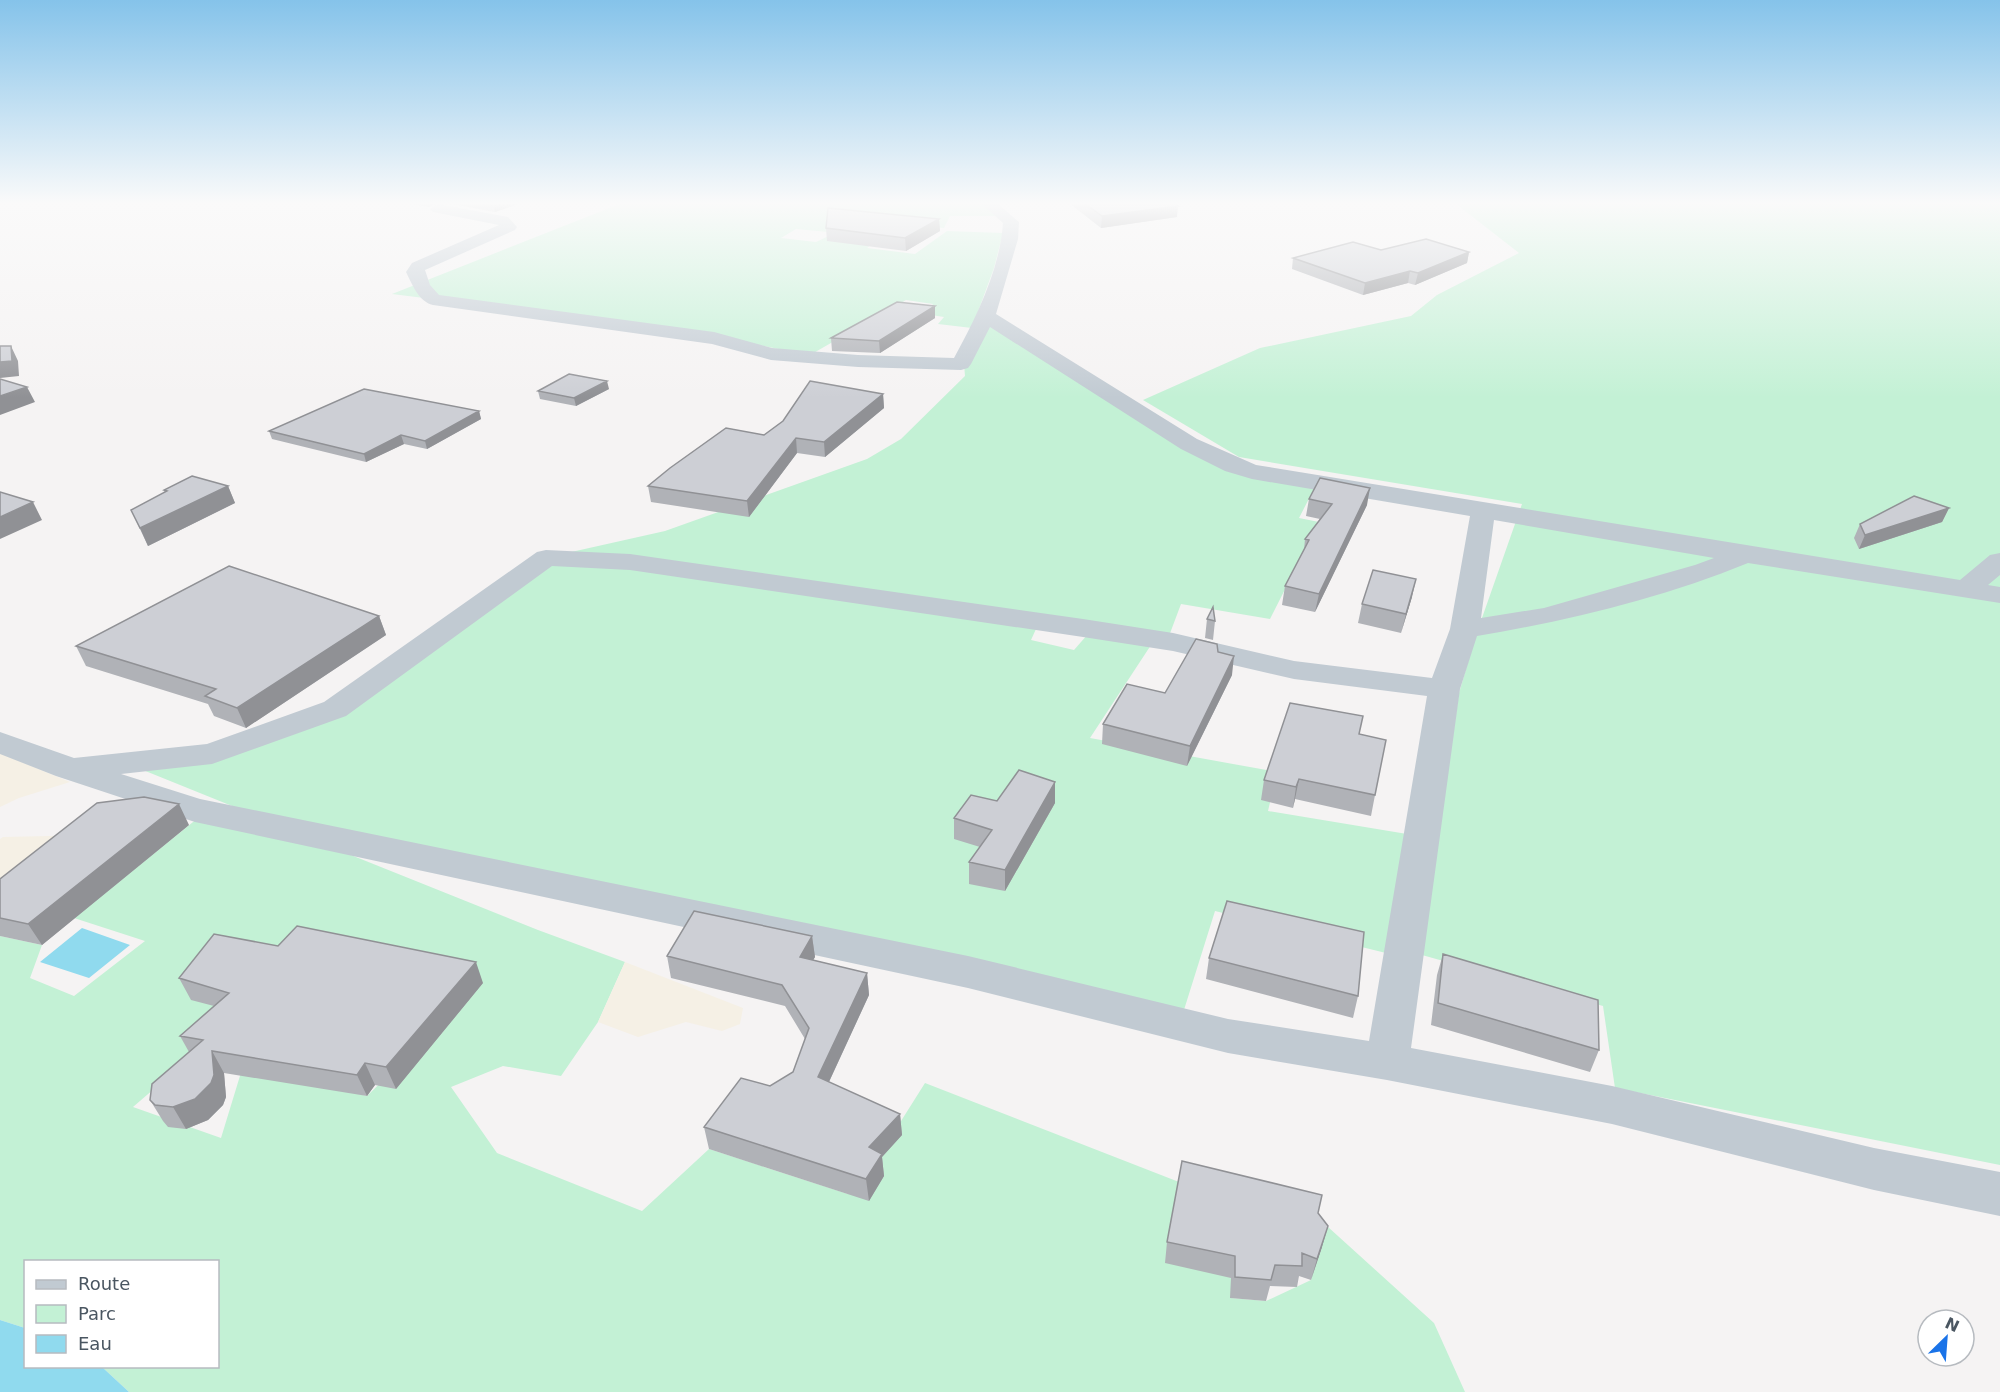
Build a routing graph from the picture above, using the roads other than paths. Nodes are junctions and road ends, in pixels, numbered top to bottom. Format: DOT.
graph roads {
  1 [pos="417,268"];
  2 [pos="1001,268"];
  3 [pos="986,316"];
  4 [pos="1483,511"];
  5 [pos="1745,555"];
  6 [pos="2000,561"];
  7 [pos="1966,589"];
  8 [pos="2000,595"];
  9 [pos="1465,628"];
  10 [pos="1444,689"];
  11 [pos="0,742"];
  12 [pos="68,768"];
  13 [pos="1387,1062"];
  14 [pos="2000,1194"];
  1 -- 3 [label="street"];
  2 -- 3 [label="street"];
  3 -- 4 [label="street"];
  4 -- 5 [label="street"];
  4 -- 9 [label="street"];
  5 -- 7 [label="street"];
  5 -- 9 [label="street"];
  6 -- 7 [label="street"];
  7 -- 8 [label="street"];
  9 -- 10 [label="street"];
  10 -- 12 [label="street"];
  10 -- 13 [label="street"];
  11 -- 12 [label="street"];
  12 -- 13 [label="street"];
  13 -- 14 [label="street"];
}
